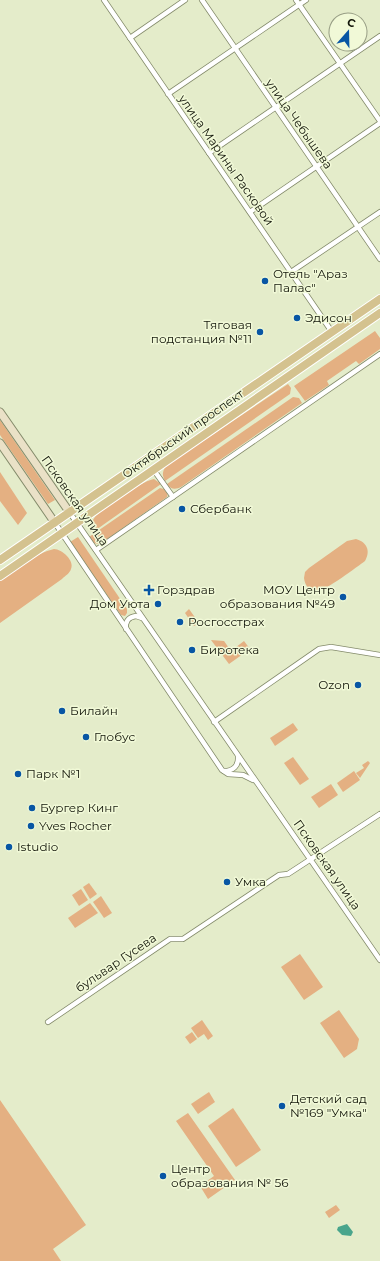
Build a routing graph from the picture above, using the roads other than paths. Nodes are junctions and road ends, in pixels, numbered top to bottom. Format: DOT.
graph roads {
  1 [pos="104,0"];
  2 [pos="185,0"];
  3 [pos="202,0"];
  4 [pos="296,0"];
  5 [pos="306,0"];
  6 [pos="299,5"];
  7 [pos="380,36"];
  8 [pos="130,38"];
  9 [pos="235,49"];
  10 [pos="341,64"];
  11 [pos="168,94"];
  12 [pos="276,108"];
  13 [pos="380,122"];
  14 [pos="209,153"];
  15 [pos="317,167"];
  16 [pos="250,212"];
  17 [pos="380,212"];
  18 [pos="358,227"];
  19 [pos="380,259"];
  20 [pos="291,272"];
  21 [pos="380,298"];
  22 [pos="380,313"];
  23 [pos="332,332"];
  24 [pos="380,354"];
  25 [pos="0,412"];
  26 [pos="0,443"];
  27 [pos="153,469"];
  28 [pos="173,497"];
  29 [pos="70,513"];
  30 [pos="76,522"];
  31 [pos="55,523"];
  32 [pos="61,533"];
  33 [pos="96,550"];
  34 [pos="0,560"];
  35 [pos="0,576"];
  36 [pos="132,604"];
  37 [pos="118,617"];
  38 [pos="143,619"];
  39 [pos="126,629"];
  40 [pos="380,655"];
  41 [pos="214,722"];
  42 [pos="238,756"];
  43 [pos="222,770"];
  44 [pos="256,782"];
  45 [pos="380,814"];
  46 [pos="310,860"];
  47 [pos="380,960"];
  48 [pos="48,1022"];
  1 -- 8 [label="street, улица Марины Расковой"];
  2 -- 8 [label="street"];
  3 -- 9 [label="street, улица Чебышева"];
  4 -- 6 [label="street"];
  5 -- 6 [label="street"];
  6 -- 9 [label="street"];
  6 -- 10 [label="street"];
  7 -- 10 [label="street"];
  8 -- 11 [label="street, улица Марины Расковой"];
  9 -- 11 [label="street"];
  9 -- 12 [label="street, улица Чебышева"];
  10 -- 12 [label="street"];
  10 -- 13 [label="street"];
  11 -- 14 [label="street, улица Марины Расковой"];
  12 -- 14 [label="street"];
  12 -- 15 [label="street, улица Чебышева"];
  13 -- 15 [label="street"];
  14 -- 16 [label="street, улица Марины Расковой"];
  15 -- 16 [label="street"];
  15 -- 18 [label="street, улица Чебышева"];
  16 -- 20 [label="street, улица Марины Расковой"];
  17 -- 18 [label="street"];
  18 -- 19 [label="street, улица Чебышева"];
  18 -- 20 [label="street"];
  20 -- 23 [label="street, улица Марины Расковой"];
  21 -- 23 [label="main road, Октябрьский проспект"];
  22 -- 27 [label="main road, Октябрьский проспект"];
  23 -- 29 [label="main road, Октябрьский проспект"];
  24 -- 28 [label="street"];
  25 -- 29 [label="main road, Псковская улица"];
  26 -- 31 [label="main road"];
  27 -- 28 [label="street"];
  27 -- 30 [label="main road, Октябрьский проспект"];
  28 -- 33 [label="street"];
  29 -- 30 [label="street, Псковская улица"];
  29 -- 31 [label="main road, Октябрьский проспект"];
  30 -- 32 [label="main road, Октябрьский проспект"];
  30 -- 33 [label="street, Псковская улица"];
  31 -- 32 [label="street"];
  31 -- 34 [label="main road, Октябрьский проспект"];
  32 -- 35 [label="main road, Октябрьский проспект"];
  32 -- 37 [label="street"];
  33 -- 36 [label="street, Псковская улица"];
  36 -- 37 [label="street"];
  36 -- 38 [label="street, Псковская улица"];
  37 -- 39 [label="street"];
  38 -- 39 [label="street"];
  38 -- 41 [label="street, Псковская улица"];
  39 -- 43 [label="street"];
  40 -- 41 [label="street"];
  41 -- 42 [label="street, Псковская улица"];
  42 -- 43 [label="street"];
  42 -- 44 [label="street, Псковская улица"];
  43 -- 44 [label="street"];
  44 -- 46 [label="street, Псковская улица"];
  45 -- 46 [label="street, бульвар Гусева"];
  46 -- 47 [label="street, Псковская улица"];
  46 -- 48 [label="street, бульвар Гусева"];
}
